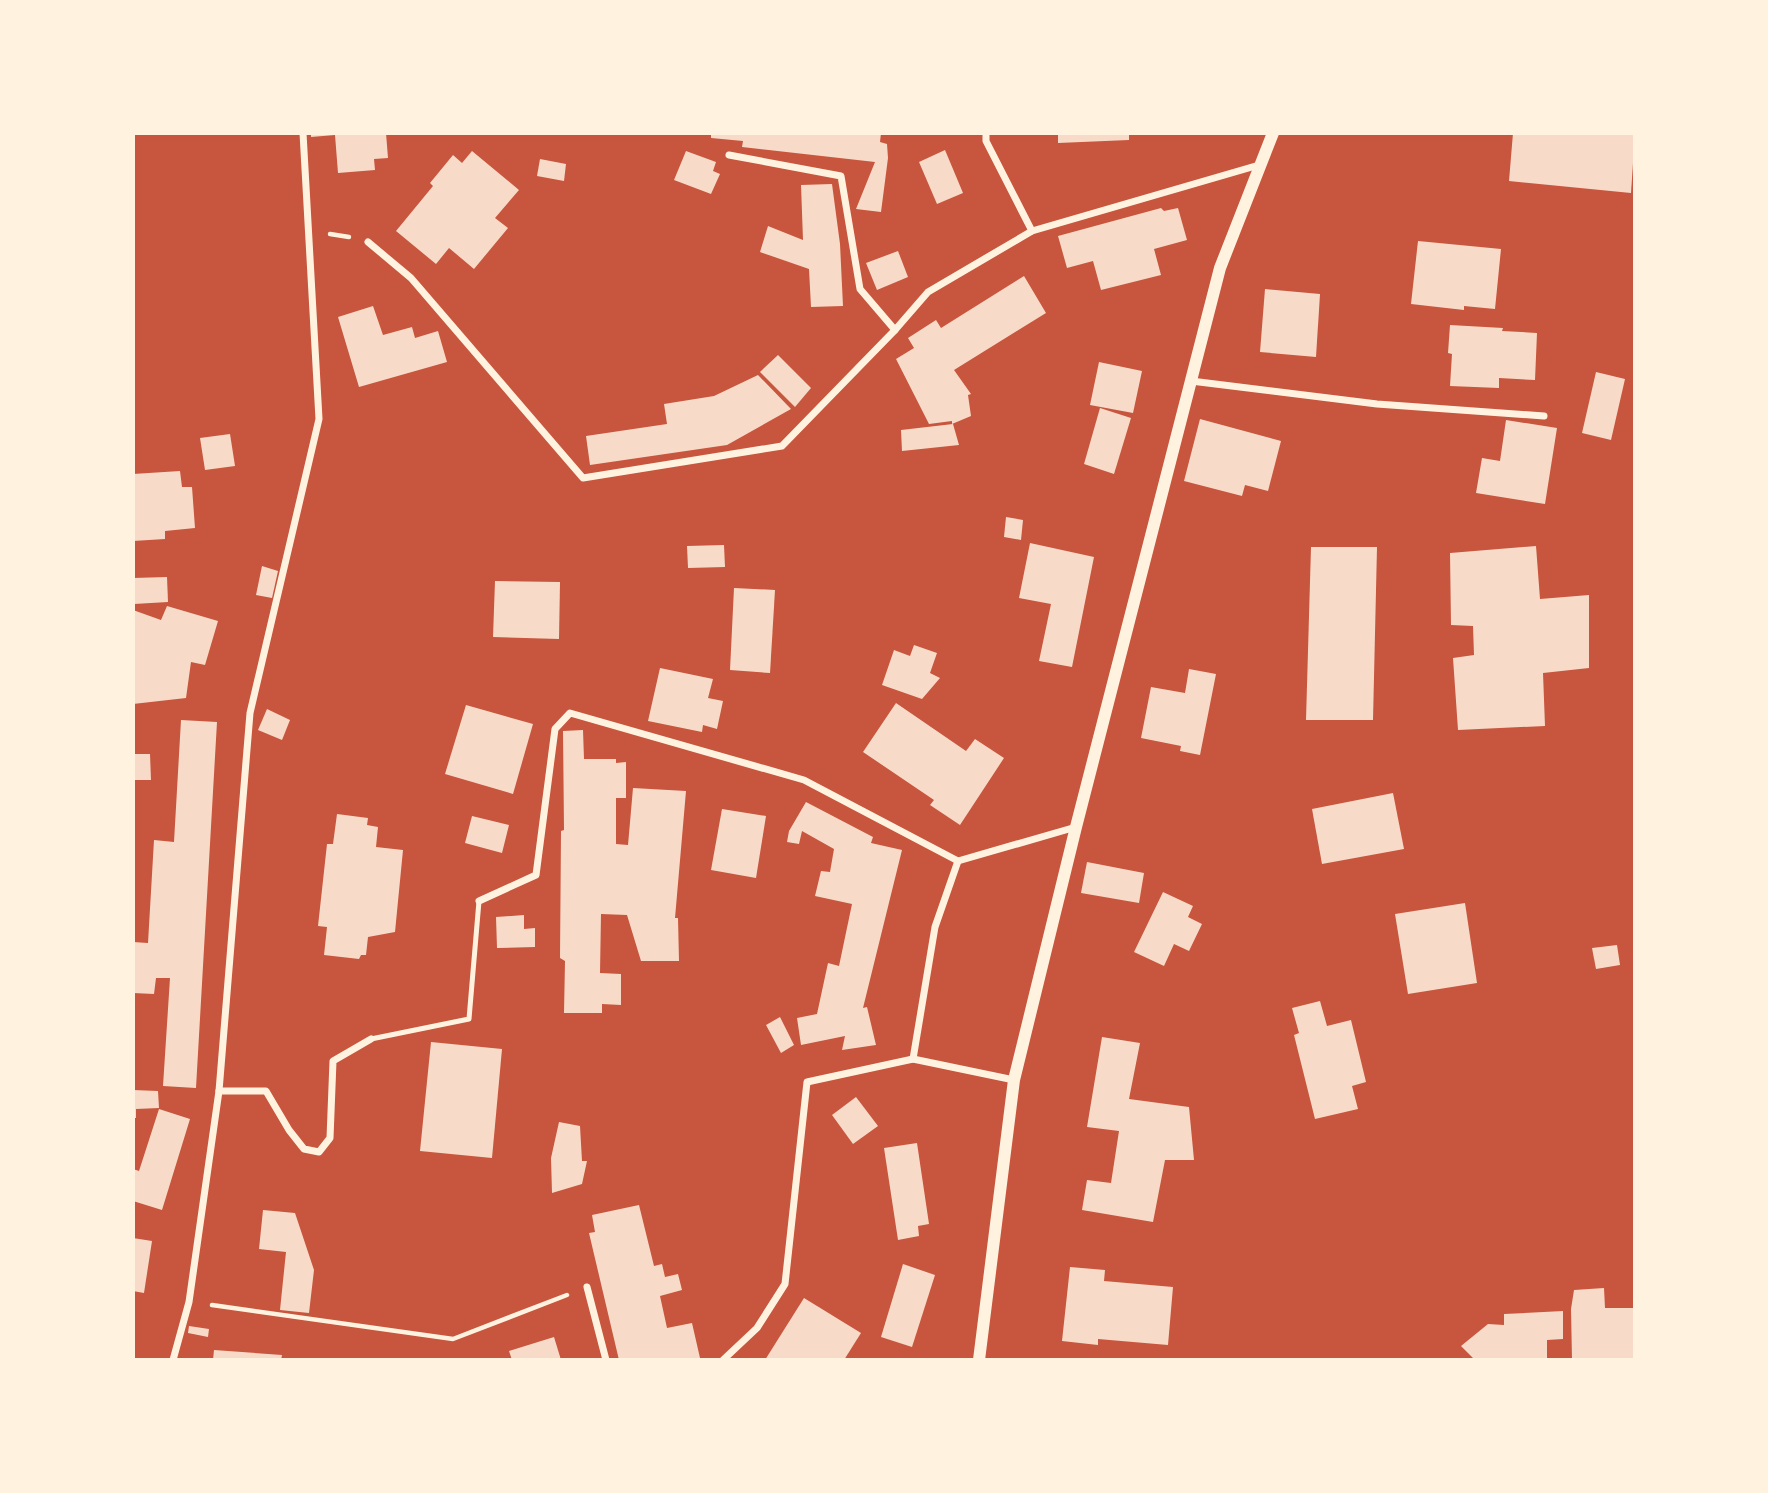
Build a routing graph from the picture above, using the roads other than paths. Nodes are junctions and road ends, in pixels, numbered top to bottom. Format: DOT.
graph roads {
  1 [pos="303,133"];
  2 [pos="985,133"];
  3 [pos="1272,133"];
  4 [pos="729,155"];
  5 [pos="1259,165"];
  6 [pos="1032,231"];
  7 [pos="368,242"];
  8 [pos="895,330"];
  9 [pos="1191,381"];
  10 [pos="1544,416"];
  11 [pos="1076,827"];
  12 [pos="958,861"];
  13 [pos="479,901"];
  14 [pos="371,1039"];
  15 [pos="913,1059"];
  16 [pos="1014,1080"];
  17 [pos="219,1091"];
  18 [pos="587,1287"];
  19 [pos="173,1360"];
  20 [pos="606,1360"];
  21 [pos="723,1360"];
  22 [pos="979,1360"];
  1 -- 17 [label="street"];
  2 -- 6 [label="street"];
  3 -- 5 [label="street"];
  4 -- 8 [label="street"];
  5 -- 6 [label="street"];
  5 -- 9 [label="street"];
  6 -- 8 [label="street"];
  7 -- 8 [label="street"];
  9 -- 10 [label="street"];
  9 -- 11 [label="street"];
  11 -- 12 [label="street"];
  11 -- 16 [label="street"];
  12 -- 13 [label="street"];
  12 -- 15 [label="street"];
  13 -- 14 [label="lane"];
  14 -- 17 [label="street"];
  15 -- 16 [label="street"];
  15 -- 21 [label="street"];
  16 -- 22 [label="street"];
  17 -- 19 [label="street"];
  18 -- 20 [label="street"];
}
